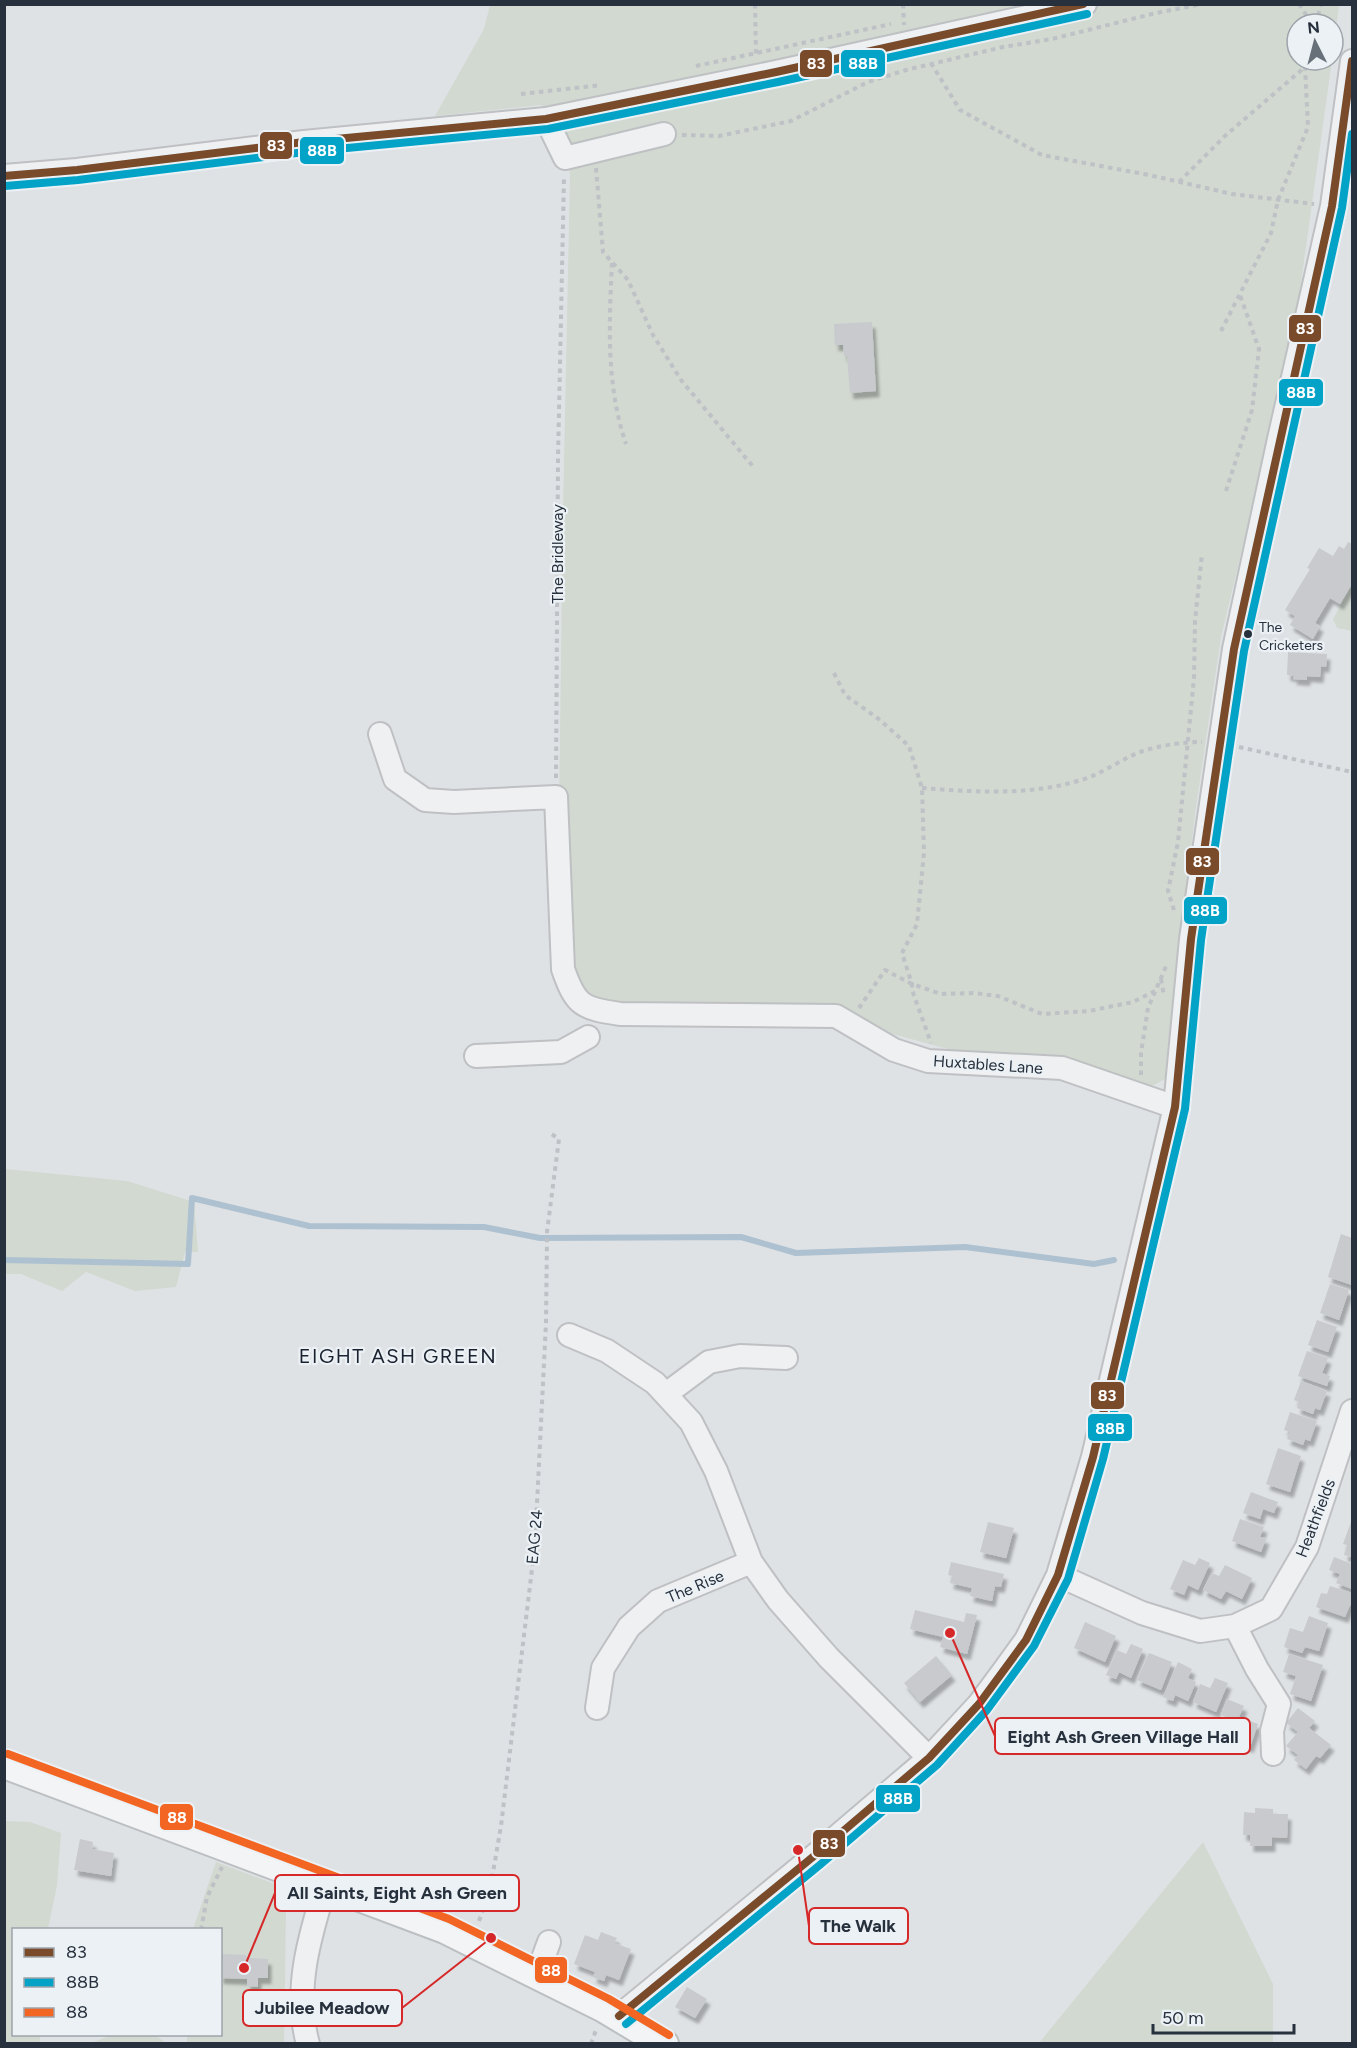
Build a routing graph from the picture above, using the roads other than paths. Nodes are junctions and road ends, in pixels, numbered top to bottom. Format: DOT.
graph roads {
  1 [pos="1085,4"];
  2 [pos="1352,72"];
  3 [pos="546,119"];
  4 [pos="664,134"];
  5 [pos="4,176"];
  6 [pos="1342,209"];
  7 [pos="380,734"];
  8 [pos="574,995"];
  9 [pos="626,1014"];
  10 [pos="588,1037"];
  11 [pos="476,1056"];
  12 [pos="1175,1107"];
  13 [pos="568,1335"];
  14 [pos="786,1358"];
  15 [pos="666,1394"];
  16 [pos="1353,1411"];
  17 [pos="751,1562"];
  18 [pos="1058,1575"];
  19 [pos="1235,1626"];
  20 [pos="597,1708"];
  21 [pos="1273,1754"];
  22 [pos="929,1758"];
  23 [pos="4,1764"];
  24 [pos="326,1883"];
  25 [pos="549,1942"];
  26 [pos="537,1975"];
  27 [pos="619,2016"];
  28 [pos="308,2043"];
  29 [pos="664,2043"];
  1 -- 3 [label="street"];
  2 -- 6 [label="street"];
  3 -- 4 [label="street"];
  3 -- 5 [label="street"];
  6 -- 12 [label="street"];
  7 -- 8 [label="street"];
  8 -- 9 [label="street, Huxtables Lane"];
  8 -- 10 [label="street"];
  9 -- 10 [label="street"];
  9 -- 12 [label="street, Huxtables Lane"];
  10 -- 11 [label="street"];
  12 -- 18 [label="street"];
  13 -- 15 [label="street"];
  14 -- 15 [label="street"];
  15 -- 17 [label="street"];
  16 -- 19 [label="street, Heathfields"];
  17 -- 20 [label="street, The Rise"];
  17 -- 22 [label="street"];
  18 -- 19 [label="street, Heathfields"];
  18 -- 22 [label="street"];
  19 -- 21 [label="street"];
  22 -- 27 [label="street"];
  23 -- 24 [label="main road"];
  24 -- 26 [label="main road"];
  24 -- 28 [label="street"];
  25 -- 26 [label="street"];
  26 -- 27 [label="main road"];
  27 -- 29 [label="main road"];
}
